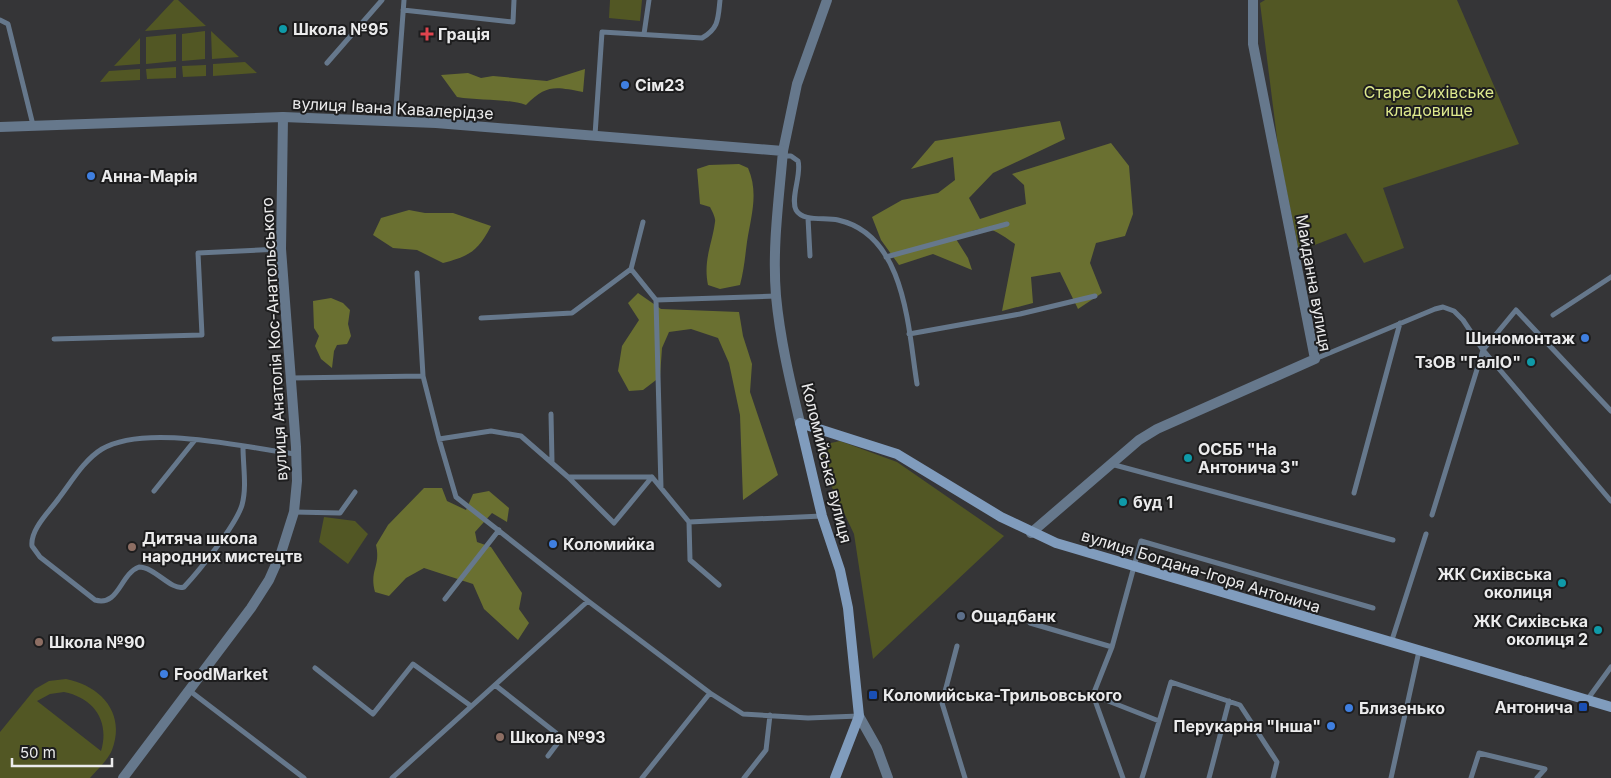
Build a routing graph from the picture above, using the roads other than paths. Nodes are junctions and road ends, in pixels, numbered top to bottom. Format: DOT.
graph roads {
  1 [pos="382,0"];
  2 [pos="404,0"];
  3 [pos="514,0"];
  4 [pos="648,0"];
  5 [pos="720,0"];
  6 [pos="827,0"];
  7 [pos="1253,0"];
  8 [pos="403,10"];
  9 [pos="0,20"];
  10 [pos="644,34"];
  11 [pos="327,63"];
  12 [pos="283,117"];
  13 [pos="396,121"];
  14 [pos="33,125"];
  15 [pos="0,127"];
  16 [pos="595,136"];
  17 [pos="783,153"];
  18 [pos="808,218"];
  19 [pos="643,222"];
  20 [pos="1007,224"];
  21 [pos="282,249"];
  22 [pos="810,256"];
  23 [pos="886,257"];
  24 [pos="631,269"];
  25 [pos="418,273"];
  26 [pos="1611,277"];
  27 [pos="776,296"];
  28 [pos="1095,296"];
  29 [pos="656,300"];
  30 [pos="1553,316"];
  31 [pos="481,318"];
  32 [pos="1400,323"];
  33 [pos="909,334"];
  34 [pos="54,339"];
  35 [pos="1483,350"];
  36 [pos="1315,359"];
  37 [pos="423,376"];
  38 [pos="290,378"];
  39 [pos="917,384"];
  40 [pos="1611,411"];
  41 [pos="551,414"];
  42 [pos="800,423"];
  43 [pos="439,439"];
  44 [pos="195,440"];
  45 [pos="243,447"];
  46 [pos="297,454"];
  47 [pos="552,462"];
  48 [pos="1111,464"];
  49 [pos="568,477"];
  50 [pos="652,477"];
  51 [pos="661,488"];
  52 [pos="154,491"];
  53 [pos="355,492"];
  54 [pos="1354,492"];
  55 [pos="1611,501"];
  56 [pos="294,512"];
  57 [pos="1432,515"];
  58 [pos="822,516"];
  59 [pos="690,522"];
  60 [pos="499,530"];
  61 [pos="1031,533"];
  62 [pos="1426,534"];
  63 [pos="1393,540"];
  64 [pos="1134,567"];
  65 [pos="719,585"];
  66 [pos="445,599"];
  67 [pos="588,601"];
  68 [pos="1373,608"];
  69 [pos="1030,623"];
  70 [pos="1391,644"];
  71 [pos="957,646"];
  72 [pos="1112,647"];
  73 [pos="1419,651"];
  74 [pos="1611,667"];
  75 [pos="315,668"];
  76 [pos="495,685"];
  77 [pos="190,691"];
  78 [pos="710,693"];
  79 [pos="1093,695"];
  80 [pos="1586,700"];
  81 [pos="1229,701"];
  82 [pos="471,706"];
  83 [pos="1611,707"];
  84 [pos="770,715"];
  85 [pos="859,716"];
  86 [pos="1159,721"];
  87 [pos="548,756"];
  88 [pos="123,778"];
  89 [pos="304,778"];
  90 [pos="392,778"];
  91 [pos="642,778"];
  92 [pos="744,778"];
  93 [pos="835,778"];
  94 [pos="888,778"];
  95 [pos="965,778"];
  96 [pos="1123,778"];
  97 [pos="1142,778"];
  98 [pos="1209,778"];
  99 [pos="1273,778"];
  100 [pos="1391,778"];
  101 [pos="1471,778"];
  102 [pos="1537,778"];
  1 -- 11 [label="lane"];
  2 -- 8 [label="lane"];
  3 -- 8 [label="lane"];
  4 -- 10 [label="lane"];
  5 -- 10 [label="lane"];
  6 -- 17 [label="street, Коломийська вулиця"];
  7 -- 36 [label="street, Майданна вулиця"];
  8 -- 13 [label="lane"];
  9 -- 14 [label="lane"];
  10 -- 16 [label="lane"];
  12 -- 13 [label="street, вулиця Івана Кавалерідзе"];
  12 -- 14 [label="street, вулиця Івана Кавалерідзе"];
  12 -- 21 [label="street, вулиця Анатолія Кос-Анатольського"];
  13 -- 16 [label="street, вулиця Івана Кавалерідзе"];
  14 -- 15 [label="street, вулиця Івана Кавалерідзе"];
  16 -- 17 [label="street, вулиця Івана Кавалерідзе"];
  17 -- 18 [label="lane"];
  17 -- 27 [label="street, Коломийська вулиця"];
  18 -- 22 [label="lane"];
  18 -- 23 [label="lane"];
  19 -- 24 [label="lane"];
  20 -- 23 [label="lane"];
  21 -- 34 [label="lane"];
  21 -- 38 [label="street, вулиця Анатолія Кос-Анатольського"];
  23 -- 33 [label="lane"];
  24 -- 29 [label="lane"];
  24 -- 31 [label="lane"];
  25 -- 37 [label="lane"];
  26 -- 30 [label="lane"];
  27 -- 29 [label="lane"];
  27 -- 42 [label="street, Коломийська вулиця"];
  28 -- 33 [label="lane"];
  29 -- 51 [label="lane"];
  32 -- 35 [label="lane"];
  32 -- 36 [label="lane"];
  32 -- 54 [label="lane"];
  33 -- 39 [label="lane"];
  35 -- 40 [label="lane"];
  35 -- 55 [label="lane"];
  35 -- 57 [label="lane"];
  36 -- 48 [label="street, Майданна вулиця"];
  37 -- 38 [label="lane"];
  37 -- 43 [label="lane"];
  38 -- 46 [label="street, вулиця Анатолія Кос-Анатольського"];
  41 -- 47 [label="lane"];
  42 -- 58 [label="main road, Коломийська вулиця"];
  42 -- 61 [label="main road, вулиця Богдана-Ігоря Антонича"];
  43 -- 47 [label="lane"];
  43 -- 60 [label="lane"];
  44 -- 45 [label="lane"];
  44 -- 45 [label="lane"];
  44 -- 52 [label="lane"];
  45 -- 46 [label="lane"];
  46 -- 56 [label="street, вулиця Анатолія Кос-Анатольського"];
  47 -- 49 [label="lane"];
  48 -- 61 [label="street, Майданна вулиця"];
  48 -- 63 [label="lane"];
  49 -- 50 [label="lane"];
  49 -- 50 [label="lane"];
  50 -- 51 [label="lane"];
  51 -- 59 [label="lane"];
  53 -- 56 [label="lane"];
  56 -- 77 [label="street, вулиця Анатолія Кос-Анатольського"];
  58 -- 59 [label="lane"];
  58 -- 85 [label="main road, Коломийська вулиця"];
  59 -- 65 [label="lane"];
  60 -- 66 [label="lane"];
  60 -- 67 [label="lane"];
  61 -- 64 [label="main road, вулиця Богдана-Ігоря Антонича"];
  62 -- 70 [label="lane"];
  64 -- 68 [label="lane"];
  64 -- 70 [label="main road, вулиця Богдана-Ігоря Антонича"];
  64 -- 72 [label="lane"];
  67 -- 76 [label="lane"];
  67 -- 78 [label="lane"];
  69 -- 72 [label="lane"];
  70 -- 73 [label="main road, вулиця Богдана-Ігоря Антонича"];
  71 -- 95 [label="lane"];
  72 -- 79 [label="lane"];
  73 -- 80 [label="main road, вулиця Богдана-Ігоря Антонича"];
  73 -- 100 [label="lane"];
  74 -- 80 [label="lane"];
  75 -- 82 [label="lane"];
  76 -- 82 [label="lane"];
  76 -- 87 [label="lane"];
  77 -- 88 [label="street, вулиця Анатолія Кос-Анатольського"];
  77 -- 89 [label="lane"];
  78 -- 84 [label="lane"];
  78 -- 91 [label="lane"];
  79 -- 86 [label="lane"];
  79 -- 96 [label="lane"];
  80 -- 83 [label="main road, вулиця Богдана-Ігоря Антонича"];
  81 -- 86 [label="lane"];
  81 -- 98 [label="lane"];
  81 -- 99 [label="lane"];
  82 -- 90 [label="lane"];
  84 -- 85 [label="lane"];
  84 -- 92 [label="lane"];
  85 -- 93 [label="main road, Коломийська вулиця"];
  85 -- 94 [label="street"];
  86 -- 97 [label="lane"];
  101 -- 102 [label="lane"];
}
